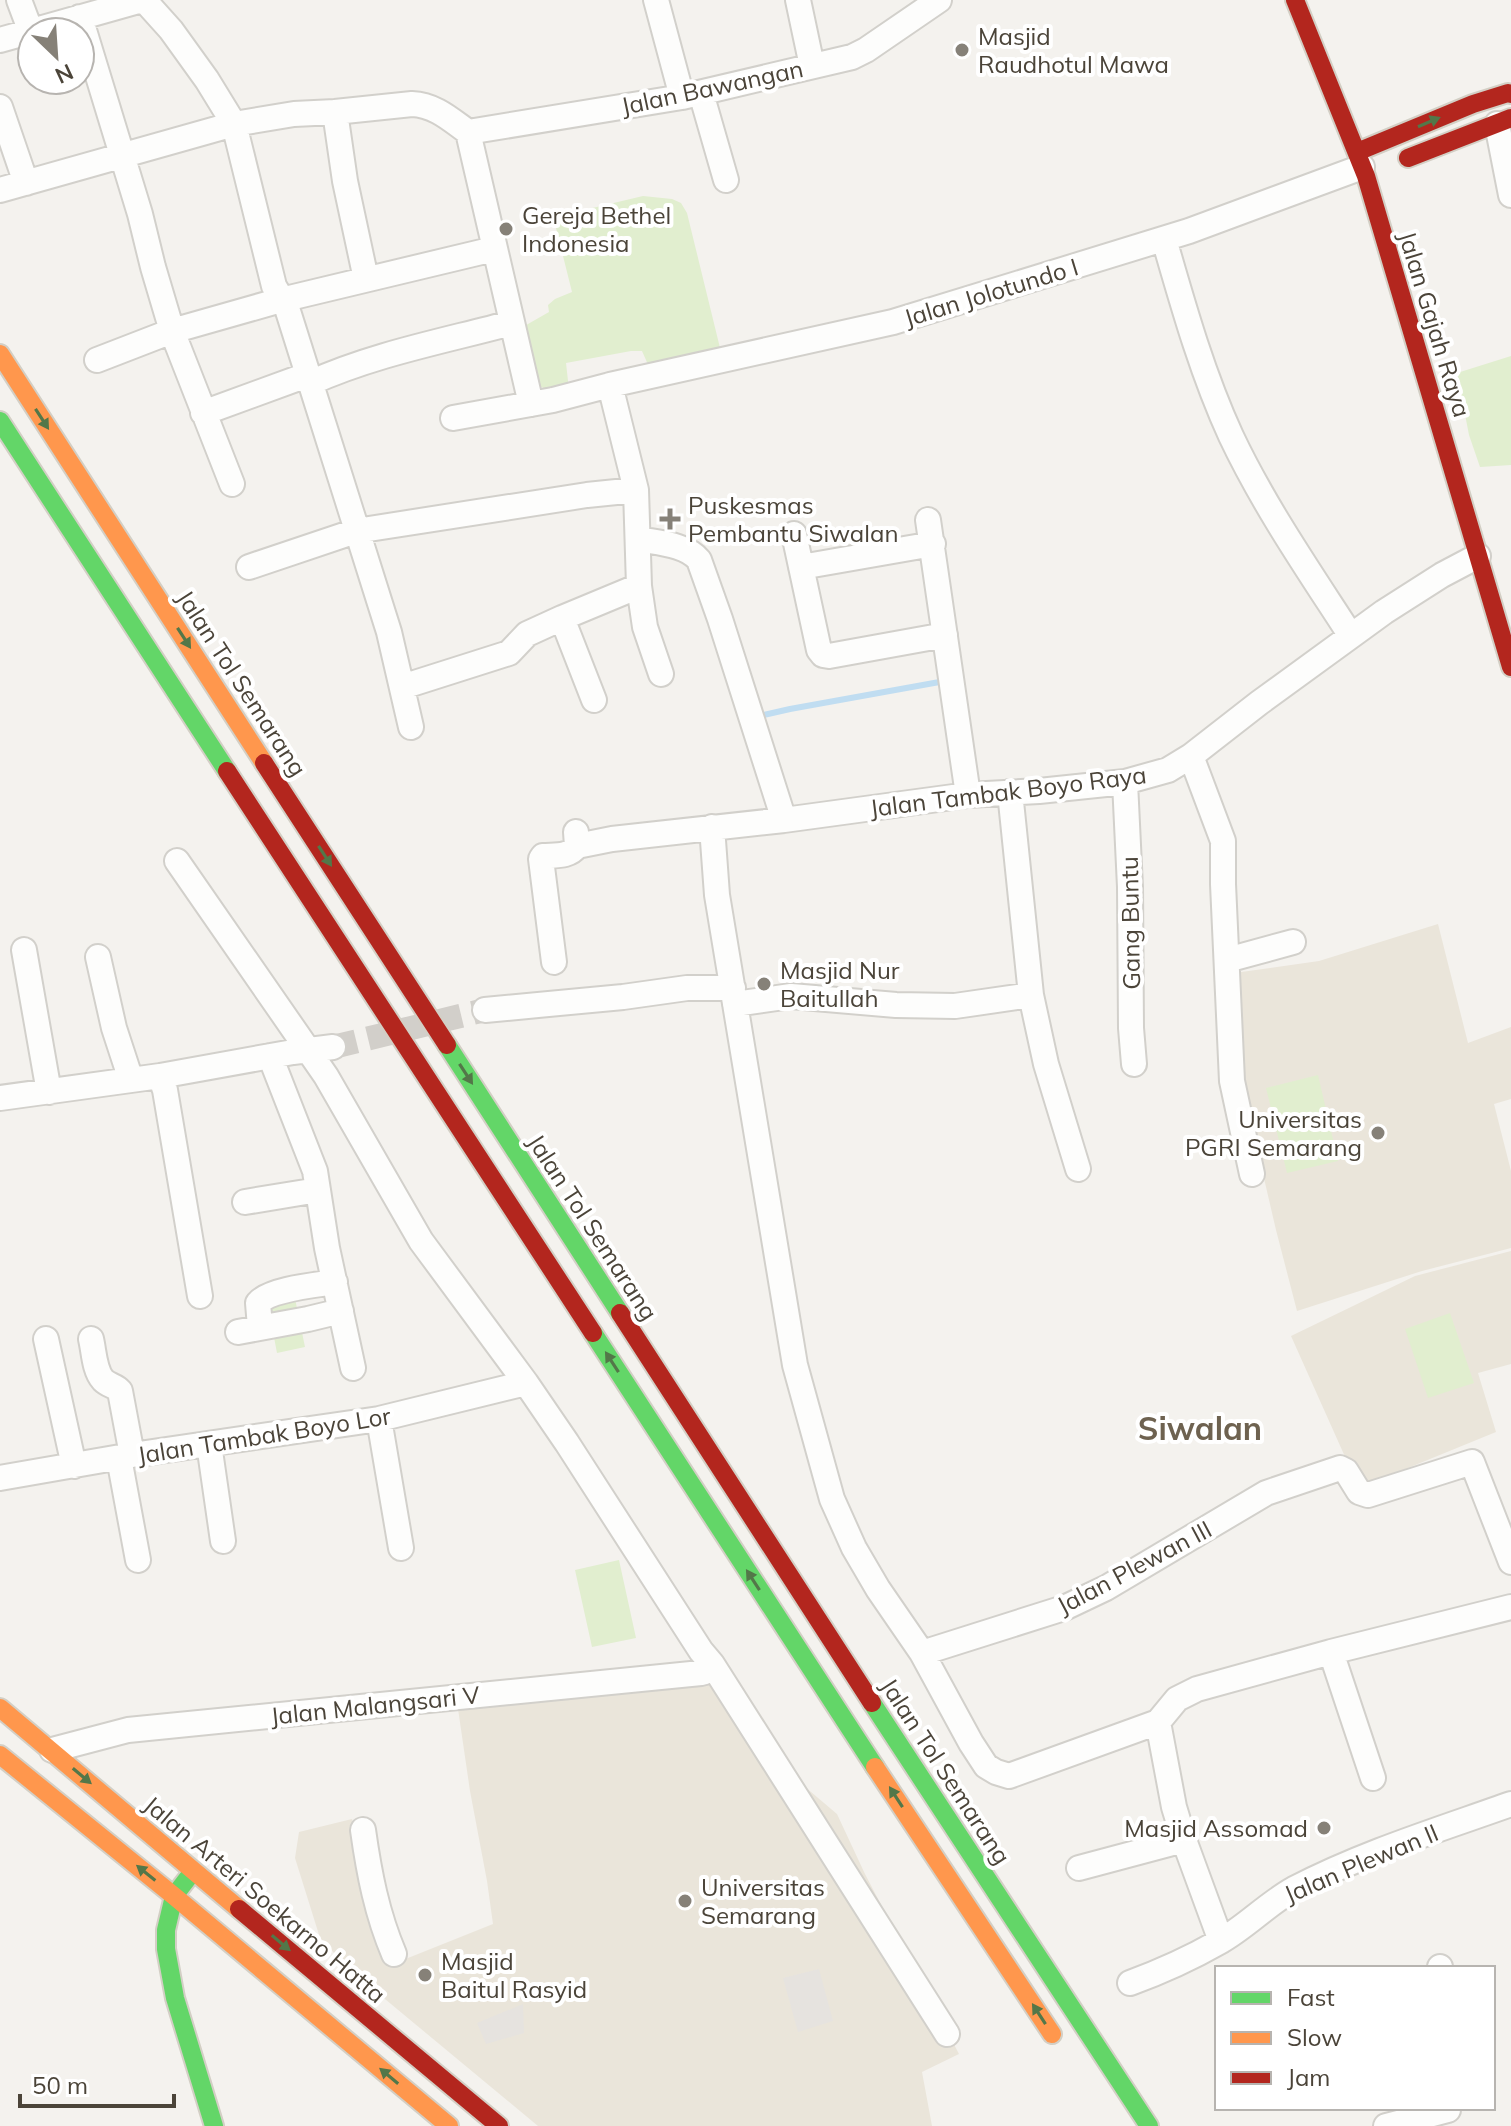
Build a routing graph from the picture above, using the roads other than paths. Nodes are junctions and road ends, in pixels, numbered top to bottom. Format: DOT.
graph roads {
  1 [pos="143,0"];
  2 [pos="656,0"];
  3 [pos="798,0"];
  4 [pos="939,0"];
  5 [pos="1295,0"];
  6 [pos="84,16"];
  7 [pos="812,66"];
  8 [pos="96,68"];
  9 [pos="1511,94"];
  10 [pos="692,95"];
  11 [pos="0,107"];
  12 [pos="335,112"];
  13 [pos="1504,121"];
  14 [pos="234,124"];
  15 [pos="468,132"];
  16 [pos="123,155"];
  17 [pos="1371,166"];
  18 [pos="726,180"];
  19 [pos="26,183"];
  20 [pos="0,190"];
  21 [pos="1511,195"];
  22 [pos="1164,239"];
  23 [pos="494,249"];
  24 [pos="366,279"];
  25 [pos="281,300"];
  26 [pos="511,323"];
  27 [pos="172,331"];
  28 [pos="0,354"];
  29 [pos="97,360"];
  30 [pos="309,379"];
  31 [pos="610,385"];
  32 [pos="531,404"];
  33 [pos="203,413"];
  34 [pos="453,418"];
  35 [pos="0,421"];
  36 [pos="232,484"];
  37 [pos="636,490"];
  38 [pos="356,531"];
  39 [pos="794,534"];
  40 [pos="638,539"];
  41 [pos="1478,556"];
  42 [pos="249,567"];
  43 [pos="801,567"];
  44 [pos="639,586"];
  45 [pos="562,618"];
  46 [pos="945,635"];
  47 [pos="1351,636"];
  48 [pos="1511,667"];
  49 [pos="661,674"];
  50 [pos="402,687"];
  51 [pos="594,700"];
  52 [pos="411,727"];
  53 [pos="1191,756"];
  54 [pos="1125,782"];
  55 [pos="1010,792"];
  56 [pos="968,795"];
  57 [pos="784,820"];
  58 [pos="712,827"];
  59 [pos="177,861"];
  60 [pos="1293,942"];
  61 [pos="24,950"];
  62 [pos="98,957"];
  63 [pos="1227,960"];
  64 [pos="554,962"];
  65 [pos="1031,995"];
  66 [pos="734,996"];
  67 [pos="485,1010"];
  68 [pos="333,1047"];
  69 [pos="309,1050"];
  70 [pos="270,1056"];
  71 [pos="1134,1064"];
  72 [pos="160,1076"];
  73 [pos="131,1080"];
  74 [pos="49,1092"];
  75 [pos="0,1098"];
  76 [pos="1078,1169"];
  77 [pos="1252,1174"];
  78 [pos="318,1190"];
  79 [pos="245,1202"];
  80 [pos="335,1282"];
  81 [pos="200,1296"];
  82 [pos="341,1311"];
  83 [pos="46,1339"];
  84 [pos="91,1339"];
  85 [pos="353,1368"];
  86 [pos="526,1383"];
  87 [pos="379,1419"];
  88 [pos="209,1444"];
  89 [pos="125,1456"];
  90 [pos="74,1466"];
  91 [pos="0,1478"];
  92 [pos="223,1541"];
  93 [pos="401,1548"];
  94 [pos="138,1560"];
  95 [pos="1511,1562"];
  96 [pos="1511,1607"];
  97 [pos="1331,1652"];
  98 [pos="922,1653"];
  99 [pos="706,1668"];
  100 [pos="0,1708"];
  101 [pos="1158,1722"];
  102 [pos="52,1750"];
  103 [pos="0,1755"];
  104 [pos="1373,1778"];
  105 [pos="1511,1804"];
  106 [pos="363,1830"];
  107 [pos="1184,1840"];
  108 [pos="1079,1868"];
  109 [pos="194,1870"];
  110 [pos="174,1896"];
  111 [pos="1221,1941"];
  112 [pos="394,1954"];
  113 [pos="1130,1983"];
  114 [pos="947,2034"];
  115 [pos="1061,2047"];
  116 [pos="1450,2115"];
  117 [pos="205,2124"];
  118 [pos="449,2126"];
  119 [pos="499,2126"];
  120 [pos="1149,2126"];
  121 [pos="1386,2126"];
  1 -- 6 [label="street"];
  1 -- 14 [label="street"];
  2 -- 10 [label="street"];
  3 -- 7 [label="street"];
  4 -- 7 [label="street, Jalan Bawangan"];
  5 -- 17 [label="main road, Jalan Gajah Raya"];
  7 -- 10 [label="street, Jalan Bawangan"];
  8 -- 16 [label="street"];
  17 -- 9 [label="main road, one-way"];
  10 -- 15 [label="street, Jalan Bawangan"];
  10 -- 18 [label="street"];
  11 -- 19 [label="street"];
  12 -- 14 [label="street"];
  12 -- 15 [label="street"];
  12 -- 24 [label="street"];
  13 -- 17 [label="main road"];
  13 -- 21 [label="street"];
  14 -- 16 [label="street"];
  14 -- 25 [label="street"];
  15 -- 23 [label="street"];
  16 -- 19 [label="street"];
  16 -- 27 [label="street"];
  17 -- 22 [label="street, Jalan Jolotundo I"];
  17 -- 41 [label="main road, Jalan Gajah Raya"];
  19 -- 20 [label="street"];
  22 -- 31 [label="street, Jalan Jolotundo I"];
  22 -- 47 [label="street"];
  23 -- 24 [label="street"];
  23 -- 26 [label="street"];
  24 -- 25 [label="street"];
  25 -- 27 [label="street"];
  25 -- 30 [label="street"];
  26 -- 30 [label="street"];
  26 -- 32 [label="street"];
  27 -- 29 [label="street"];
  27 -- 33 [label="street"];
  28 -- 120 [label="main road, Jalan Tol Semarang, one-way"];
  30 -- 33 [label="street"];
  30 -- 38 [label="street"];
  31 -- 32 [label="street, Jalan Jolotundo I"];
  31 -- 37 [label="street"];
  32 -- 34 [label="street, Jalan Jolotundo I"];
  33 -- 36 [label="street"];
  115 -- 35 [label="main road, one-way"];
  37 -- 38 [label="street"];
  37 -- 40 [label="street"];
  38 -- 42 [label="street"];
  38 -- 50 [label="street"];
  39 -- 43 [label="street"];
  40 -- 44 [label="street"];
  40 -- 57 [label="street"];
  41 -- 47 [label="street, Jalan Tambak Boyo Raya"];
  41 -- 48 [label="main road, Jalan Gajah Raya"];
  43 -- 46 [label="street"];
  43 -- 46 [label="street"];
  44 -- 45 [label="street"];
  44 -- 49 [label="street"];
  45 -- 50 [label="street"];
  45 -- 51 [label="street"];
  46 -- 56 [label="street"];
  47 -- 53 [label="street, Jalan Tambak Boyo Raya"];
  50 -- 52 [label="street"];
  53 -- 54 [label="street, Jalan Tambak Boyo Raya"];
  53 -- 63 [label="street"];
  54 -- 55 [label="street, Jalan Tambak Boyo Raya"];
  54 -- 71 [label="street, Gang Buntu"];
  55 -- 56 [label="street, Jalan Tambak Boyo Raya"];
  55 -- 65 [label="street"];
  56 -- 57 [label="street, Jalan Tambak Boyo Raya"];
  57 -- 58 [label="street, Jalan Tambak Boyo Raya"];
  58 -- 64 [label="street, Jalan Tambak Boyo Raya"];
  58 -- 66 [label="street"];
  59 -- 69 [label="street"];
  60 -- 63 [label="street"];
  61 -- 74 [label="street"];
  62 -- 73 [label="street"];
  63 -- 77 [label="street"];
  65 -- 66 [label="street"];
  65 -- 76 [label="street"];
  66 -- 67 [label="street"];
  66 -- 98 [label="street"];
  68 -- 69 [label="street"];
  69 -- 70 [label="street"];
  69 -- 86 [label="street"];
  70 -- 72 [label="street"];
  70 -- 78 [label="street"];
  72 -- 73 [label="street"];
  72 -- 81 [label="street"];
  73 -- 74 [label="street"];
  74 -- 75 [label="street"];
  78 -- 79 [label="street"];
  78 -- 80 [label="street"];
  80 -- 82 [label="street"];
  80 -- 82 [label="street"];
  82 -- 85 [label="street"];
  83 -- 90 [label="street"];
  84 -- 89 [label="street"];
  86 -- 87 [label="street, Jalan Tambak Boyo Lor"];
  86 -- 99 [label="street"];
  87 -- 88 [label="street, Jalan Tambak Boyo Lor"];
  87 -- 93 [label="street"];
  88 -- 89 [label="street, Jalan Tambak Boyo Lor"];
  88 -- 92 [label="street"];
  89 -- 90 [label="street, Jalan Tambak Boyo Lor"];
  89 -- 94 [label="street"];
  90 -- 91 [label="street, Jalan Tambak Boyo Lor"];
  95 -- 98 [label="street, Jalan Plewan III"];
  96 -- 97 [label="street"];
  97 -- 101 [label="street"];
  97 -- 104 [label="street"];
  98 -- 101 [label="street"];
  99 -- 102 [label="street, Jalan Malangsari V"];
  99 -- 114 [label="street"];
  100 -- 102 [label="main road, Jalan Arteri Soekarno Hatta"];
  101 -- 107 [label="street"];
  102 -- 109 [label="main road, Jalan Arteri Soekarno Hatta, one-way"];
  110 -- 103 [label="main road, one-way"];
  105 -- 111 [label="street, Jalan Plewan II"];
  106 -- 112 [label="street"];
  107 -- 108 [label="street"];
  107 -- 111 [label="street"];
  109 -- 110 [label="main road"];
  109 -- 119 [label="main road, Jalan Arteri Soekarno Hatta, one-way"];
  110 -- 117 [label="main road"];
  118 -- 110 [label="main road, one-way"];
  111 -- 113 [label="street, Jalan Plewan II"];
  116 -- 121 [label="street"];
}
